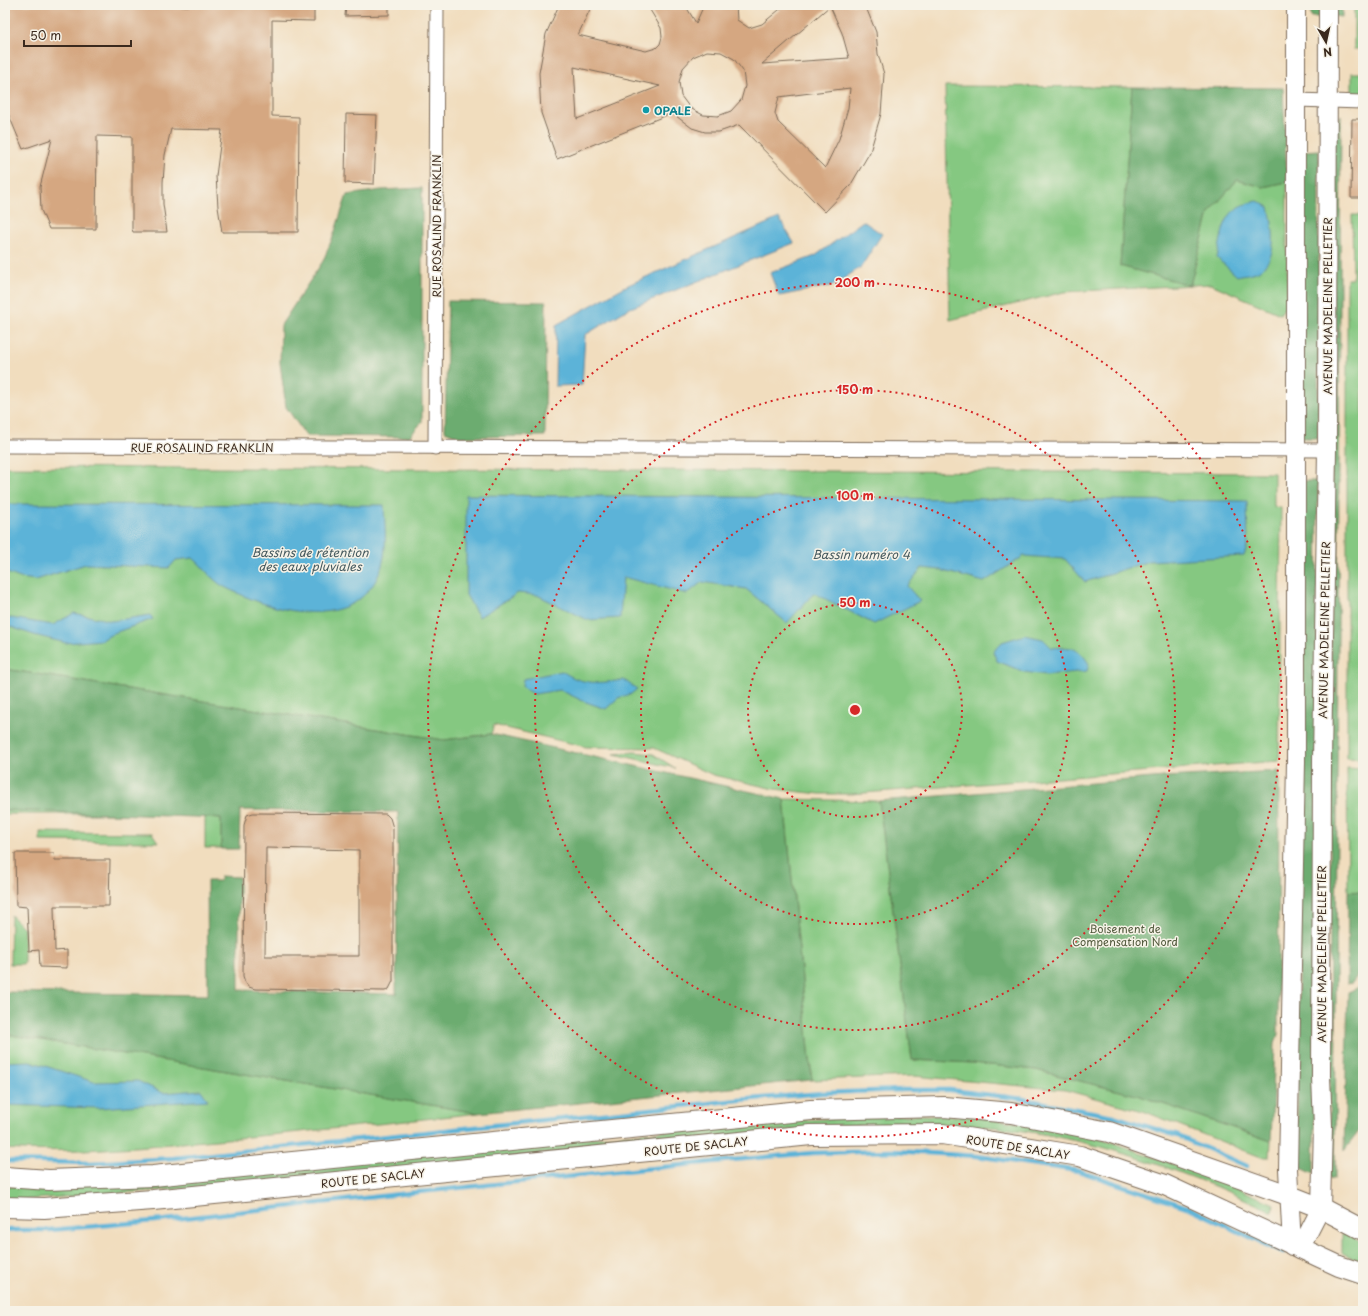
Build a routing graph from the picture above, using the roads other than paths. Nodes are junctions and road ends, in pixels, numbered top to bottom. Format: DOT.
graph roads {
  1 [pos="437,5"];
  2 [pos="1296,5"];
  3 [pos="1328,5"];
  4 [pos="1296,100"];
  5 [pos="1328,102"];
  6 [pos="1363,102"];
  7 [pos="5,446"];
  8 [pos="435,448"];
  9 [pos="1296,448"];
  10 [pos="1327,450"];
  11 [pos="5,1177"];
  12 [pos="1288,1195"];
  13 [pos="5,1206"];
  14 [pos="1321,1208"];
  15 [pos="1363,1230"];
  16 [pos="1296,1247"];
  17 [pos="1363,1274"];
  1 -- 8 [label="street, RUE ROSALIND FRANKLIN"];
  2 -- 4 [label="street"];
  3 -- 5 [label="street, AVENUE MADELEINE PELLETIER"];
  4 -- 5 [label="street"];
  4 -- 9 [label="street"];
  5 -- 6 [label="street"];
  5 -- 10 [label="street, AVENUE MADELEINE PELLETIER"];
  7 -- 8 [label="street, RUE ROSALIND FRANKLIN"];
  8 -- 9 [label="street, RUE ROSALIND FRANKLIN"];
  9 -- 10 [label="street, RUE ROSALIND FRANKLIN"];
  9 -- 12 [label="street"];
  10 -- 14 [label="street, AVENUE MADELEINE PELLETIER"];
  11 -- 12 [label="main road"];
  12 -- 14 [label="main road"];
  12 -- 16 [label="street"];
  13 -- 16 [label="main road, ROUTE DE SACLAY"];
  14 -- 15 [label="main road"];
  14 -- 16 [label="street, AVENUE MADELEINE PELLETIER"];
  16 -- 17 [label="main road, ROUTE DE SACLAY"];
}
